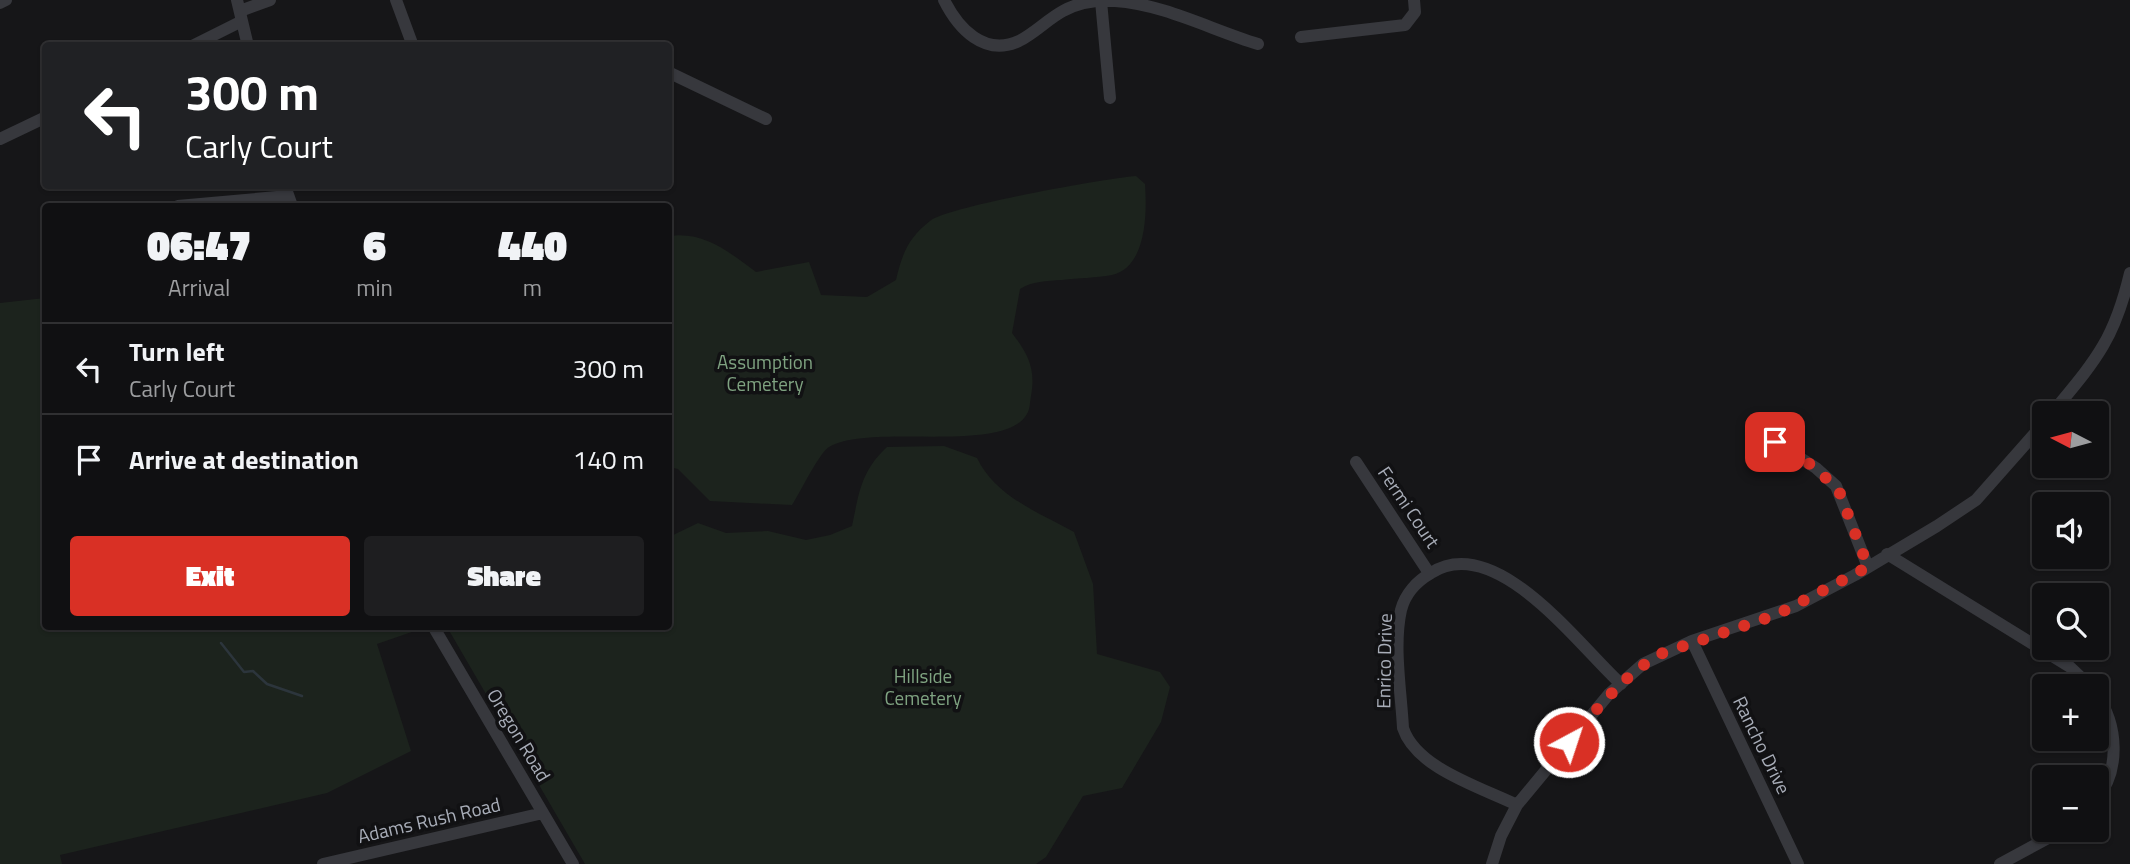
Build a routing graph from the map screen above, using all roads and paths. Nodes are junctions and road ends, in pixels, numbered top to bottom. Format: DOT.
graph roads {
  1 [pos="6,0"];
  2 [pos="270,0"];
  3 [pos="396,0"];
  4 [pos="943,0"];
  5 [pos="1414,0"];
  6 [pos="1101,1"];
  7 [pos="0,2"];
  8 [pos="1166,6"];
  9 [pos="239,11"];
  10 [pos="1301,37"];
  11 [pos="197,42"];
  12 [pos="247,42"];
  13 [pos="412,42"];
  14 [pos="1258,44"];
  15 [pos="672,74"];
  16 [pos="1110,98"];
  17 [pos="42,119"];
  18 [pos="766,119"];
  19 [pos="0,139"];
  20 [pos="288,196"];
  21 [pos="211,203"];
  22 [pos="2130,273"];
  23 [pos="2126,309"];
  24 [pos="2062,401"];
  25 [pos="1755,429"];
  26 [pos="2032,437"];
  27 [pos="1356,462"];
  28 [pos="1887,554"];
  29 [pos="1868,567"];
  30 [pos="1429,573"];
  31 [pos="435,630"];
  32 [pos="1692,642"];
  33 [pos="2077,674"];
  34 [pos="1621,684"];
  35 [pos="2109,723"];
  36 [pos="2109,779"];
  37 [pos="1517,805"];
  38 [pos="543,813"];
  39 [pos="2041,842"];
  40 [pos="323,864"];
  41 [pos="573,864"];
  42 [pos="1492,864"];
  43 [pos="1798,864"];
  44 [pos="2000,864"];
  1 -- 7 [label="street"];
  2 -- 9 [label="street"];
  3 -- 13 [label="street"];
  4 -- 6 [label="street"];
  5 -- 10 [label="street"];
  6 -- 8 [label="street"];
  6 -- 16 [label="street"];
  8 -- 14 [label="street"];
  9 -- 11 [label="street"];
  9 -- 12 [label="street"];
  15 -- 18 [label="street"];
  17 -- 19 [label="street"];
  20 -- 21 [label="street"];
  22 -- 23 [label="street"];
  23 -- 24 [label="street"];
  25 -- 29 [label="street"];
  26 -- 28 [label="street"];
  27 -- 30 [label="street, Fermi Court"];
  28 -- 29 [label="street"];
  28 -- 33 [label="street"];
  29 -- 32 [label="street"];
  30 -- 34 [label="street"];
  30 -- 37 [label="street, Enrico Drive"];
  31 -- 38 [label="street, Oregon Road"];
  32 -- 34 [label="street"];
  32 -- 43 [label="street, Rancho Drive"];
  34 -- 37 [label="street"];
  35 -- 36 [label="street"];
  37 -- 42 [label="street"];
  38 -- 40 [label="street, Adams Rush Road"];
  38 -- 41 [label="street, Oregon Road"];
  39 -- 44 [label="street"];
}
